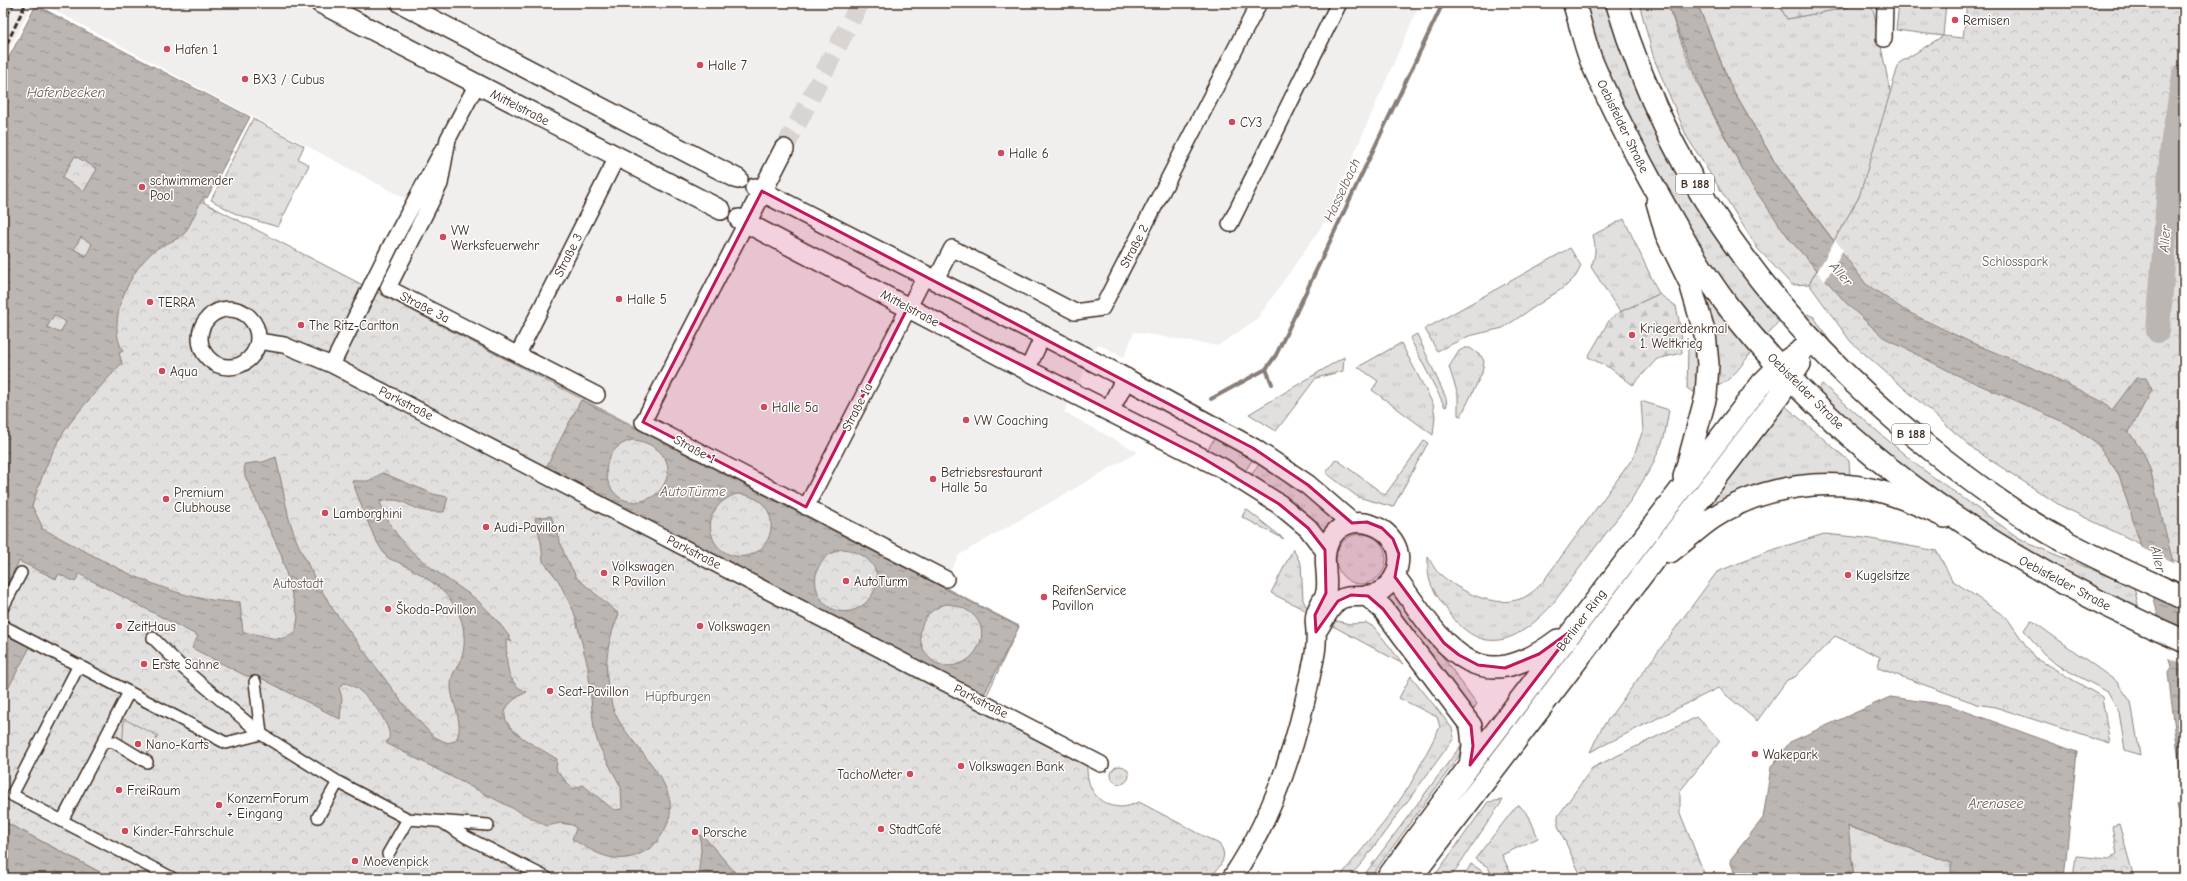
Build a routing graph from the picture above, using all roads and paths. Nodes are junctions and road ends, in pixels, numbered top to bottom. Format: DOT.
graph roads {
  1 [pos="320,3"];
  2 [pos="401,3"];
  3 [pos="1259,3"];
  4 [pos="1340,3"];
  5 [pos="1574,3"];
  6 [pos="1617,3"];
  7 [pos="1885,3"];
  8 [pos="1884,39"];
  9 [pos="477,84"];
  10 [pos="448,139"];
  11 [pos="784,149"];
  12 [pos="617,157"];
  13 [pos="738,179"];
  14 [pos="1652,182"];
  15 [pos="759,190"];
  16 [pos="721,210"];
  17 [pos="743,221"];
  18 [pos="1230,224"];
  19 [pos="930,278"];
  20 [pos="908,307"];
  21 [pos="1043,336"];
  22 [pos="258,341"];
  23 [pos="1812,343"];
  24 [pos="518,354"];
  25 [pos="332,365"];
  26 [pos="1027,370"];
  27 [pos="1786,372"];
  28 [pos="1126,378"];
  29 [pos="598,395"];
  30 [pos="1109,411"];
  31 [pos="1681,488"];
  32 [pos="806,508"];
  33 [pos="1352,523"];
  34 [pos="1966,527"];
  35 [pos="1325,550"];
  36 [pos="1648,569"];
  37 [pos="21,573"];
  38 [pos="1327,574"];
  39 [pos="1394,577"];
  40 [pos="946,579"];
  41 [pos="1360,596"];
  42 [pos="2184,598"];
  43 [pos="3,608"];
  44 [pos="3,626"];
  45 [pos="1575,628"];
  46 [pos="1316,632"];
  47 [pos="153,638"];
  48 [pos="2184,641"];
  49 [pos="79,665"];
  50 [pos="255,682"];
  51 [pos="129,692"];
  52 [pos="261,734"];
  53 [pos="104,741"];
  54 [pos="147,762"];
  55 [pos="1101,764"];
  56 [pos="1470,765"];
  57 [pos="338,782"];
  58 [pos="318,817"];
  59 [pos="408,819"];
  60 [pos="62,821"];
  61 [pos="442,821"];
  62 [pos="488,824"];
  63 [pos="388,854"];
  64 [pos="172,878"];
  65 [pos="547,878"];
  66 [pos="1232,878"];
  67 [pos="1387,878"];
  68 [pos="1411,878"];
  1 -- 9 [label="street, Mittelstraße"];
  2 -- 13 [label="street"];
  3 -- 19 [label="street, Straße 2"];
  4 -- 18 [label="street"];
  5 -- 14 [label="main road, Oebisfelder Straße / B 188"];
  6 -- 23 [label="main road, B 188"];
  7 -- 8 [label="street"];
  9 -- 10 [label="street, Straße 3a"];
  9 -- 12 [label="street, Mittelstraße"];
  10 -- 24 [label="street, Straße 3a"];
  10 -- 25 [label="street"];
  11 -- 15 [label="street"];
  12 -- 16 [label="street, Mittelstraße"];
  12 -- 24 [label="street, Straße 3"];
  14 -- 27 [label="main road, Oebisfelder Straße / B 188"];
  14 -- 31 [label="main road"];
  15 -- 17 [label="street"];
  15 -- 19 [label="street"];
  17 -- 20 [label="street, Mittelstraße"];
  17 -- 32 [label="street, Straße 1"];
  19 -- 20 [label="street, Straße 1a"];
  19 -- 21 [label="street"];
  20 -- 26 [label="street, Mittelstraße"];
  20 -- 32 [label="street, Straße 1a"];
  21 -- 26 [label="street"];
  21 -- 28 [label="street"];
  22 -- 25 [label="street, Parkstraße"];
  23 -- 27 [label="main road"];
  23 -- 42 [label="main road, B 188"];
  24 -- 29 [label="street, Straße 3a"];
  25 -- 55 [label="street, Parkstraße"];
  26 -- 30 [label="street, Mittelstraße"];
  27 -- 31 [label="main road, Berliner Ring"];
  27 -- 34 [label="main road, Oebisfelder Straße / B 188"];
  27 -- 36 [label="main road, Berliner Ring"];
  28 -- 30 [label="street"];
  28 -- 33 [label="street"];
  30 -- 35 [label="street, Mittelstraße"];
  31 -- 45 [label="main road, Berliner Ring"];
  32 -- 40 [label="street, Straße 1"];
  33 -- 35 [label="street"];
  33 -- 39 [label="street"];
  34 -- 36 [label="main road"];
  34 -- 48 [label="main road, Oebisfelder Straße / B 188"];
  35 -- 38 [label="street"];
  36 -- 68 [label="main road, Berliner Ring"];
  37 -- 43 [label="street"];
  38 -- 41 [label="street"];
  38 -- 46 [label="street"];
  39 -- 41 [label="street"];
  39 -- 45 [label="main road"];
  41 -- 46 [label="street"];
  41 -- 56 [label="main road"];
  44 -- 49 [label="street"];
  45 -- 56 [label="main road, Berliner Ring"];
  46 -- 66 [label="street"];
  47 -- 52 [label="street"];
  49 -- 51 [label="street"];
  49 -- 60 [label="street"];
  50 -- 52 [label="street"];
  51 -- 52 [label="street"];
  51 -- 53 [label="street"];
  52 -- 57 [label="street"];
  53 -- 54 [label="street"];
  53 -- 60 [label="street"];
  56 -- 67 [label="main road, Berliner Ring"];
  57 -- 58 [label="street"];
  57 -- 59 [label="street"];
  59 -- 61 [label="street"];
  59 -- 63 [label="street"];
  60 -- 64 [label="street"];
  61 -- 62 [label="street"];
  61 -- 65 [label="street"];
}
